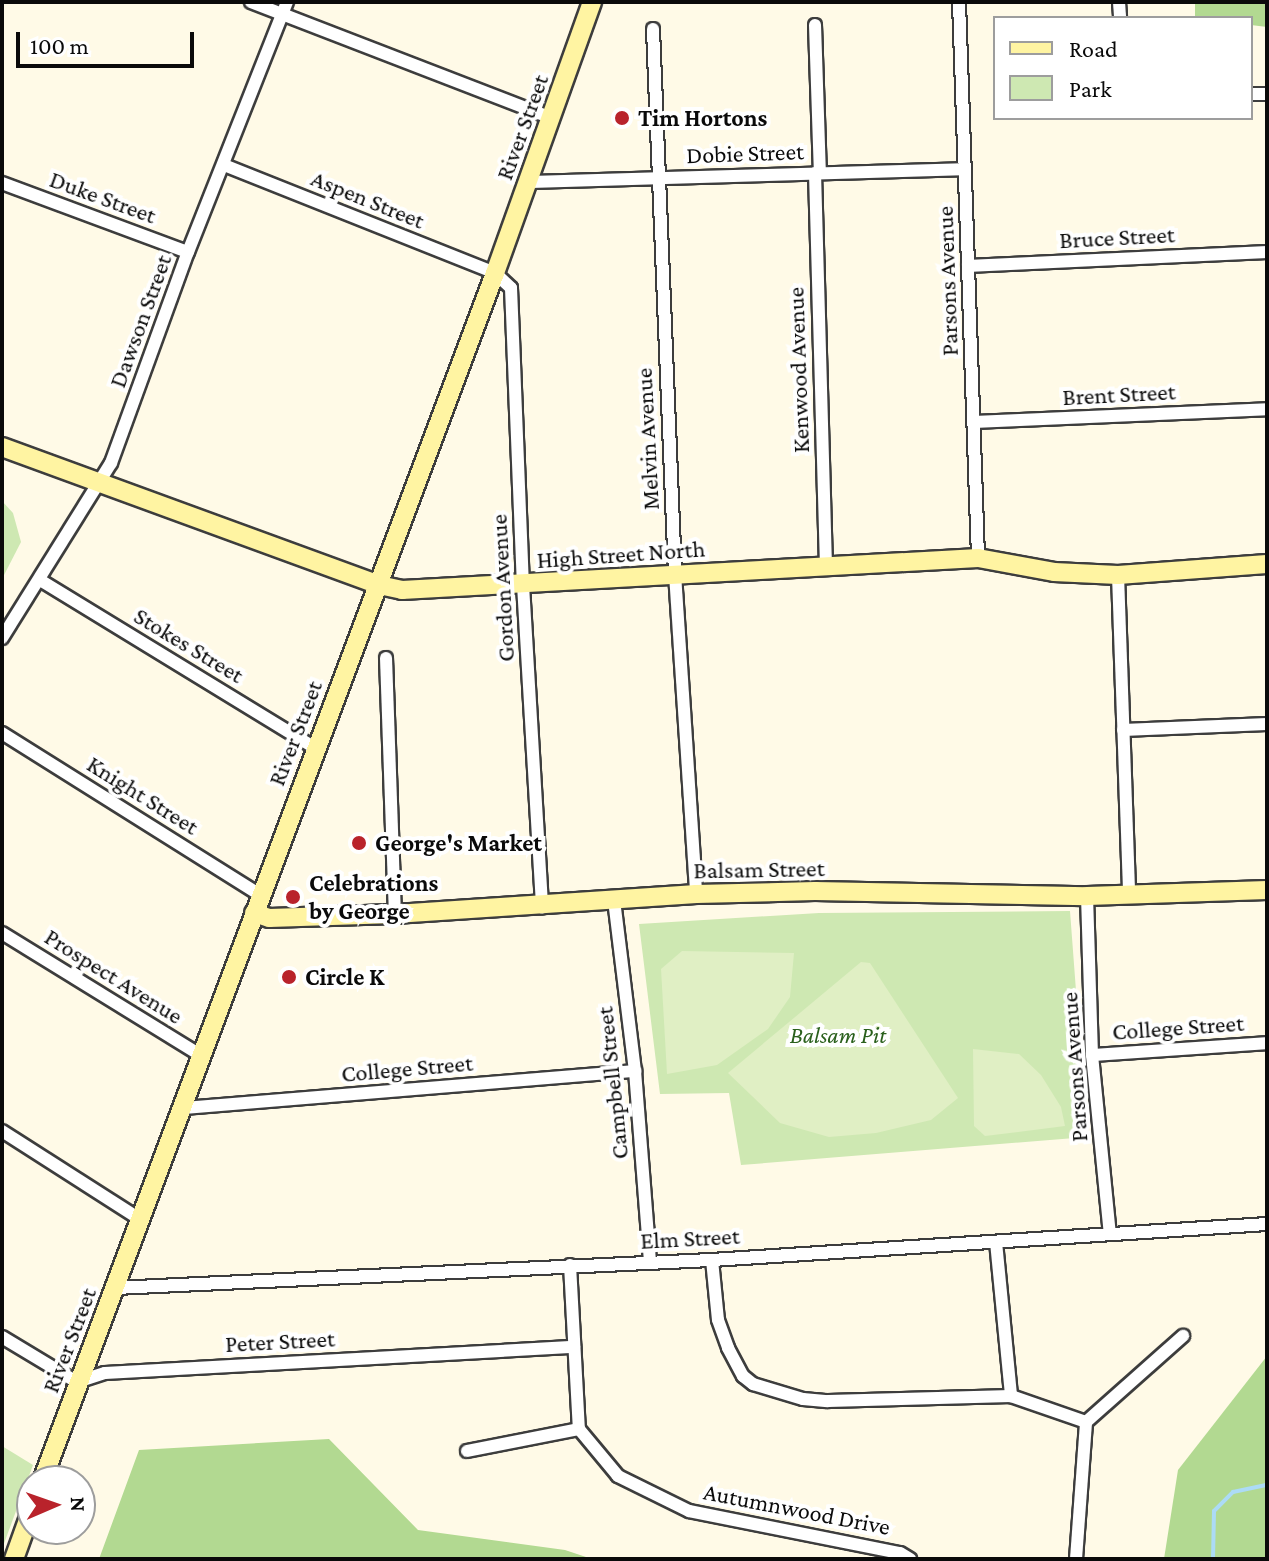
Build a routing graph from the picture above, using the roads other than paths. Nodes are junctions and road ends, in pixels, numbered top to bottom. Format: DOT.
graph roads {
  1 [pos="251,2"];
  2 [pos="592,2"];
  3 [pos="959,2"];
  4 [pos="286,8"];
  5 [pos="815,25"];
  6 [pos="653,29"];
  7 [pos="551,118"];
  8 [pos="224,165"];
  9 [pos="964,169"];
  10 [pos="817,172"];
  11 [pos="657,179"];
  12 [pos="528,182"];
  13 [pos="2,183"];
  14 [pos="188,252"];
  15 [pos="1267,252"];
  16 [pos="968,266"];
  17 [pos="495,273"];
  18 [pos="1267,409"];
  19 [pos="974,422"];
  20 [pos="2,447"];
  21 [pos="99,484"];
  22 [pos="978,558"];
  23 [pos="1267,564"];
  24 [pos="826,566"];
  25 [pos="675,574"];
  26 [pos="1118,575"];
  27 [pos="40,580"];
  28 [pos="379,585"];
  29 [pos="523,585"];
  30 [pos="2,638"];
  31 [pos="386,658"];
  32 [pos="1267,724"];
  33 [pos="1123,730"];
  34 [pos="2,733"];
  35 [pos="315,748"];
  36 [pos="1267,890"];
  37 [pos="696,894"];
  38 [pos="1129,895"];
  39 [pos="1087,896"];
  40 [pos="614,900"];
  41 [pos="257,904"];
  42 [pos="542,907"];
  43 [pos="395,914"];
  44 [pos="2,933"];
  45 [pos="1267,1043"];
  46 [pos="1092,1055"];
  47 [pos="202,1056"];
  48 [pos="635,1071"];
  49 [pos="184,1108"];
  50 [pos="2,1131"];
  51 [pos="141,1220"];
  52 [pos="1267,1224"];
  53 [pos="1110,1234"];
  54 [pos="996,1242"];
  55 [pos="712,1260"];
  56 [pos="650,1262"];
  57 [pos="570,1265"];
  58 [pos="115,1288"];
  59 [pos="1183,1336"];
  60 [pos="2,1337"];
  61 [pos="574,1347"];
  62 [pos="77,1382"];
  63 [pos="1011,1396"];
  64 [pos="1086,1422"];
  65 [pos="579,1429"];
  66 [pos="467,1451"];
  67 [pos="48,1465"];
  68 [pos="910,1559"];
  69 [pos="1076,1559"];
  1 -- 4 [label="street"];
  2 -- 7 [label="main road, River Street"];
  3 -- 9 [label="street, Parsons Avenue"];
  4 -- 7 [label="street"];
  4 -- 8 [label="street, Dawson Street"];
  5 -- 10 [label="street, Kenwood Avenue"];
  6 -- 11 [label="street, Melvin Avenue"];
  7 -- 12 [label="main road, River Street"];
  8 -- 14 [label="street, Dawson Street"];
  8 -- 17 [label="street, Aspen Street"];
  9 -- 10 [label="street, Dobie Street"];
  9 -- 16 [label="street, Parsons Avenue"];
  10 -- 11 [label="street, Dobie Street"];
  10 -- 24 [label="street, Kenwood Avenue"];
  11 -- 12 [label="street, Dobie Street"];
  11 -- 25 [label="street, Melvin Avenue"];
  12 -- 17 [label="main road, River Street"];
  13 -- 14 [label="street, Duke Street"];
  14 -- 21 [label="street, Dawson Street"];
  15 -- 16 [label="street, Bruce Street"];
  16 -- 19 [label="street, Parsons Avenue"];
  17 -- 28 [label="main road, River Street"];
  17 -- 29 [label="street, Gordon Avenue"];
  18 -- 19 [label="street, Brent Street"];
  19 -- 22 [label="street, Parsons Avenue"];
  20 -- 21 [label="main road, High Street North"];
  21 -- 27 [label="street, Dawson Street"];
  21 -- 28 [label="main road, High Street North"];
  22 -- 24 [label="main road, High Street North"];
  22 -- 26 [label="main road, High Street North"];
  23 -- 26 [label="main road, High Street North"];
  24 -- 25 [label="main road, High Street North"];
  25 -- 29 [label="main road, High Street North"];
  25 -- 37 [label="street, Melvin Avenue"];
  26 -- 33 [label="street"];
  27 -- 30 [label="street, Dawson Street"];
  27 -- 35 [label="street, Stokes Street"];
  28 -- 29 [label="main road, High Street North"];
  28 -- 35 [label="main road, River Street"];
  29 -- 42 [label="street, Gordon Avenue"];
  31 -- 43 [label="street"];
  32 -- 33 [label="street"];
  33 -- 38 [label="street"];
  34 -- 41 [label="street, Knight Street"];
  35 -- 41 [label="main road, River Street"];
  36 -- 38 [label="main road, Balsam Street"];
  37 -- 39 [label="main road, Balsam Street"];
  37 -- 40 [label="main road, Balsam Street"];
  38 -- 39 [label="main road, Balsam Street"];
  39 -- 46 [label="street, Parsons Avenue"];
  40 -- 42 [label="main road, Balsam Street"];
  40 -- 48 [label="street, Campbell Street"];
  41 -- 43 [label="main road, Balsam Street"];
  41 -- 47 [label="main road, River Street"];
  42 -- 43 [label="main road, Balsam Street"];
  44 -- 47 [label="street, Prospect Avenue"];
  45 -- 46 [label="street, College Street"];
  46 -- 53 [label="street, Parsons Avenue"];
  47 -- 49 [label="main road, River Street"];
  48 -- 49 [label="street, College Street"];
  48 -- 56 [label="street, Campbell Street"];
  49 -- 51 [label="main road, River Street"];
  50 -- 51 [label="street"];
  51 -- 58 [label="main road, River Street"];
  52 -- 53 [label="street, Elm Street"];
  53 -- 54 [label="street, Elm Street"];
  54 -- 55 [label="street, Elm Street"];
  54 -- 63 [label="street"];
  55 -- 56 [label="street, Elm Street"];
  55 -- 63 [label="street"];
  56 -- 57 [label="street, Elm Street"];
  57 -- 58 [label="street, Elm Street"];
  57 -- 61 [label="street"];
  58 -- 62 [label="main road, River Street"];
  59 -- 64 [label="street"];
  60 -- 62 [label="street"];
  61 -- 62 [label="street, Peter Street"];
  61 -- 65 [label="street"];
  62 -- 67 [label="main road, River Street"];
  63 -- 64 [label="street"];
  64 -- 69 [label="street"];
  65 -- 66 [label="street"];
  65 -- 68 [label="street, Autumnwood Drive"];
}
